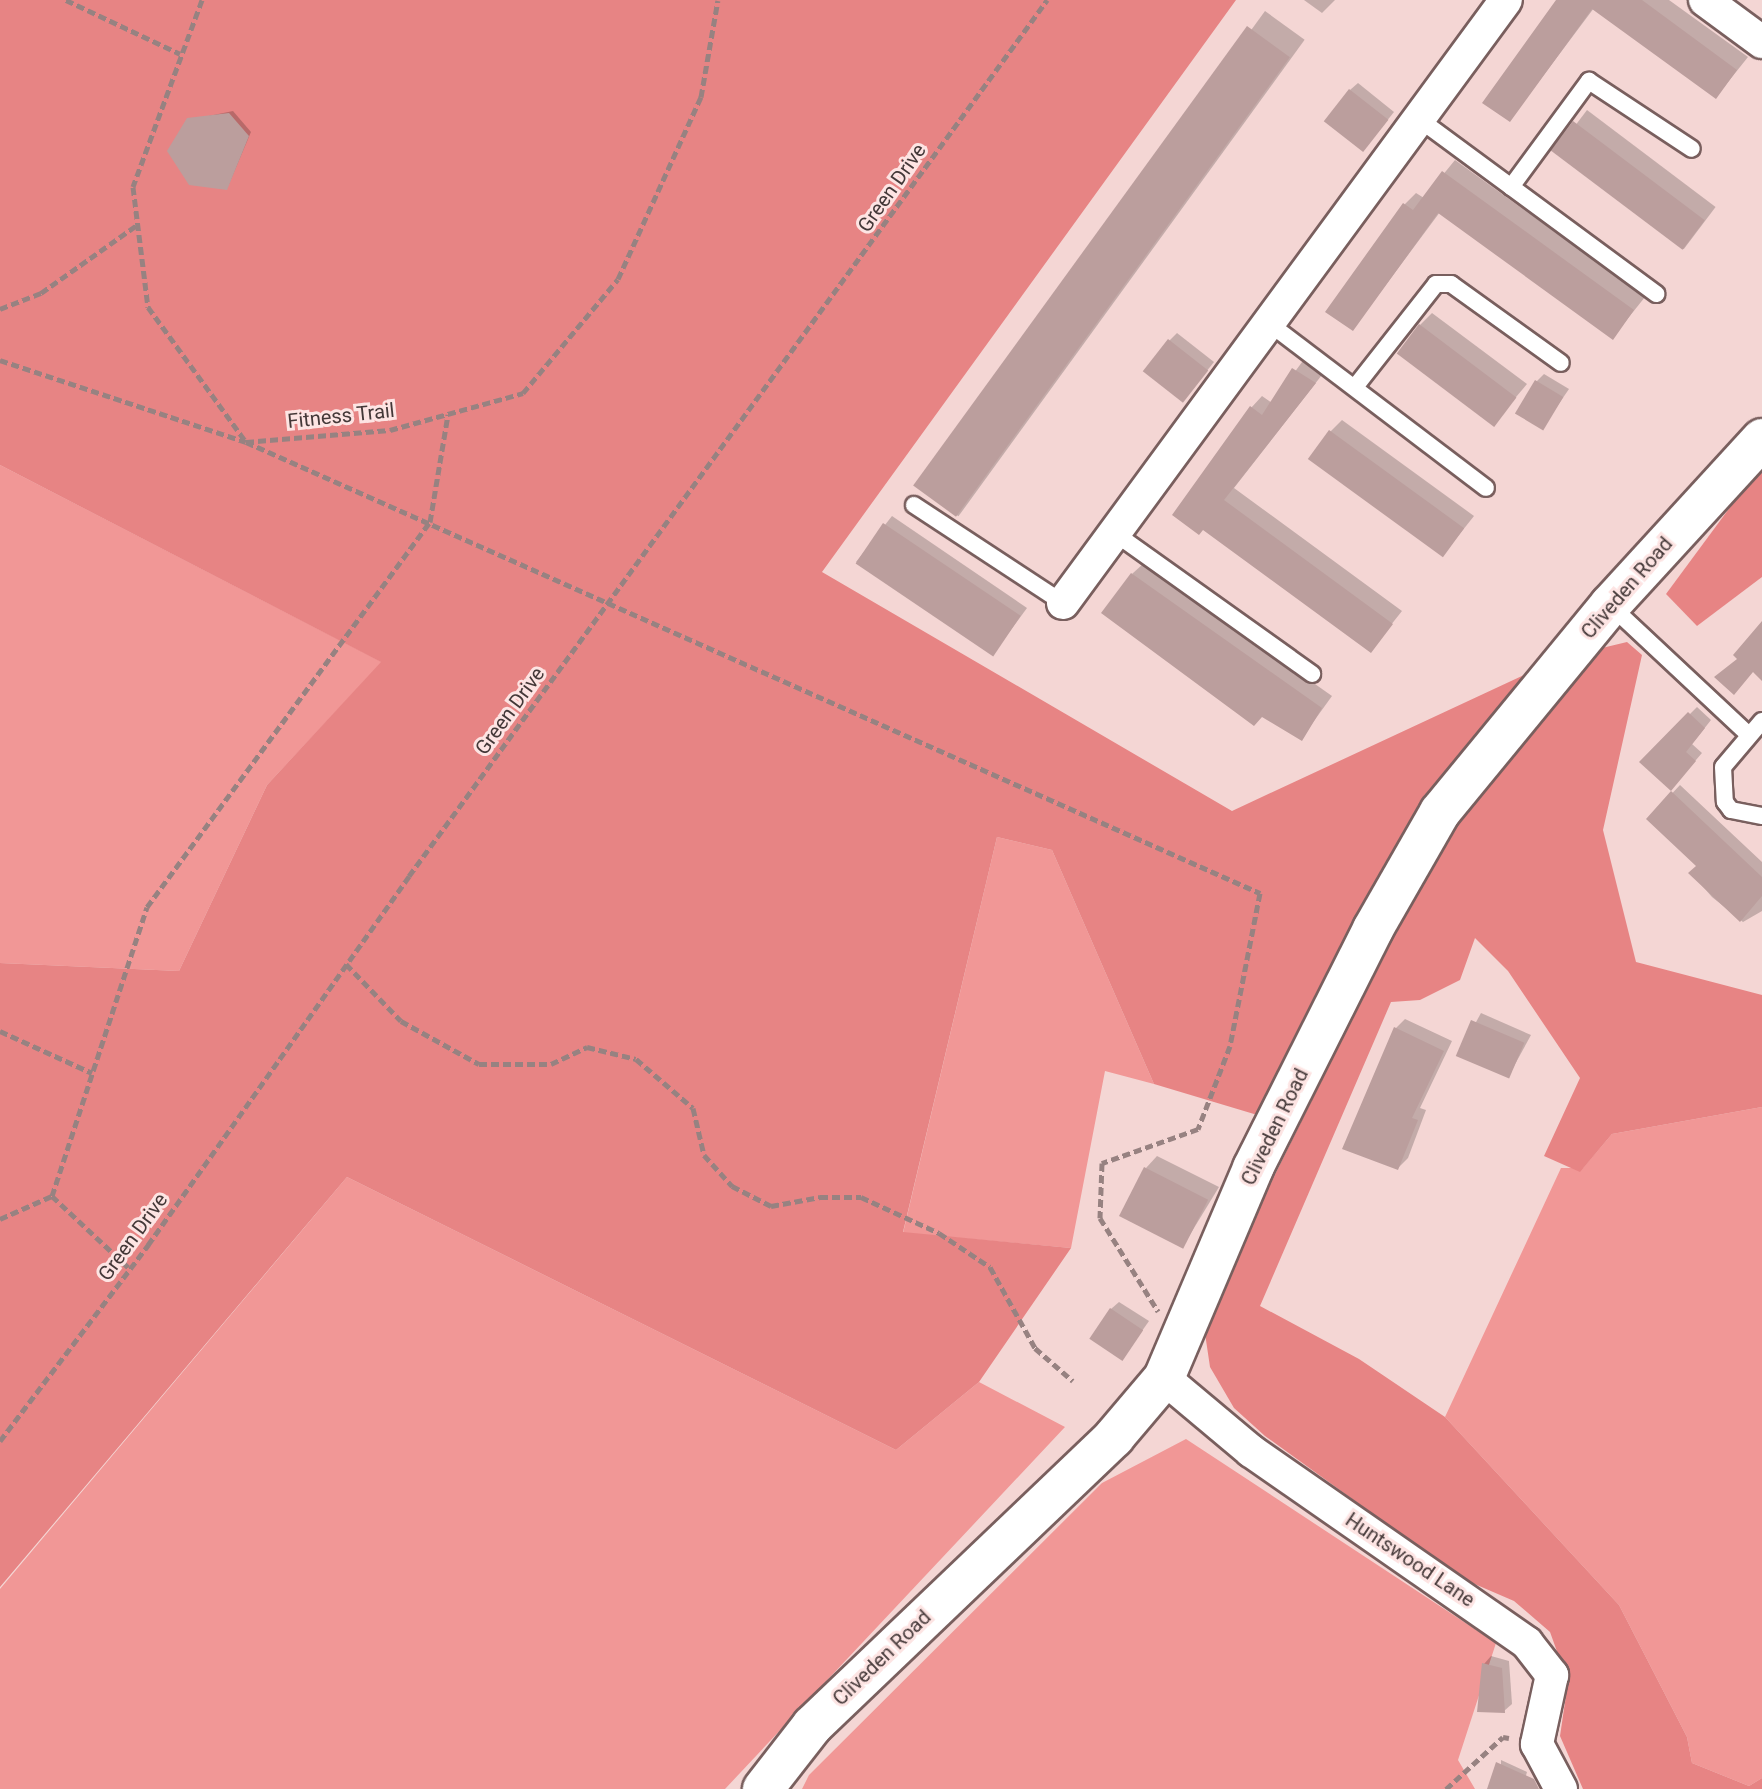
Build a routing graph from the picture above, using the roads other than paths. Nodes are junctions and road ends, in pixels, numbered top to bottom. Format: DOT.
graph roads {
  1 [pos="1506,0"];
  2 [pos="1705,0"];
  3 [pos="1762,42"];
  4 [pos="1422,116"];
  5 [pos="1692,149"];
  6 [pos="1511,187"];
  7 [pos="1656,294"];
  8 [pos="1270,324"];
  9 [pos="1561,363"];
  10 [pos="1355,387"];
  11 [pos="1762,439"];
  12 [pos="1486,488"];
  13 [pos="914,505"];
  14 [pos="1116,534"];
  15 [pos="1063,603"];
  16 [pos="1610,605"];
  17 [pos="1312,674"];
  18 [pos="1762,721"];
  19 [pos="1748,734"];
  20 [pos="1762,816"];
  21 [pos="1173,1360"];
  22 [pos="763,1789"];
  23 [pos="1561,1789"];
  1 -- 4 [label="street"];
  2 -- 3 [label="street"];
  4 -- 6 [label="lane"];
  4 -- 8 [label="street"];
  5 -- 6 [label="lane"];
  6 -- 7 [label="lane"];
  8 -- 10 [label="lane"];
  8 -- 14 [label="street"];
  9 -- 10 [label="lane"];
  10 -- 12 [label="lane"];
  11 -- 16 [label="street, Cliveden Road"];
  13 -- 15 [label="lane"];
  14 -- 15 [label="street"];
  14 -- 17 [label="lane"];
  16 -- 19 [label="lane"];
  16 -- 21 [label="street, Cliveden Road"];
  18 -- 19 [label="lane"];
  19 -- 20 [label="lane"];
  21 -- 22 [label="street, Cliveden Road"];
  21 -- 23 [label="street, Huntswood Lane"];
}
